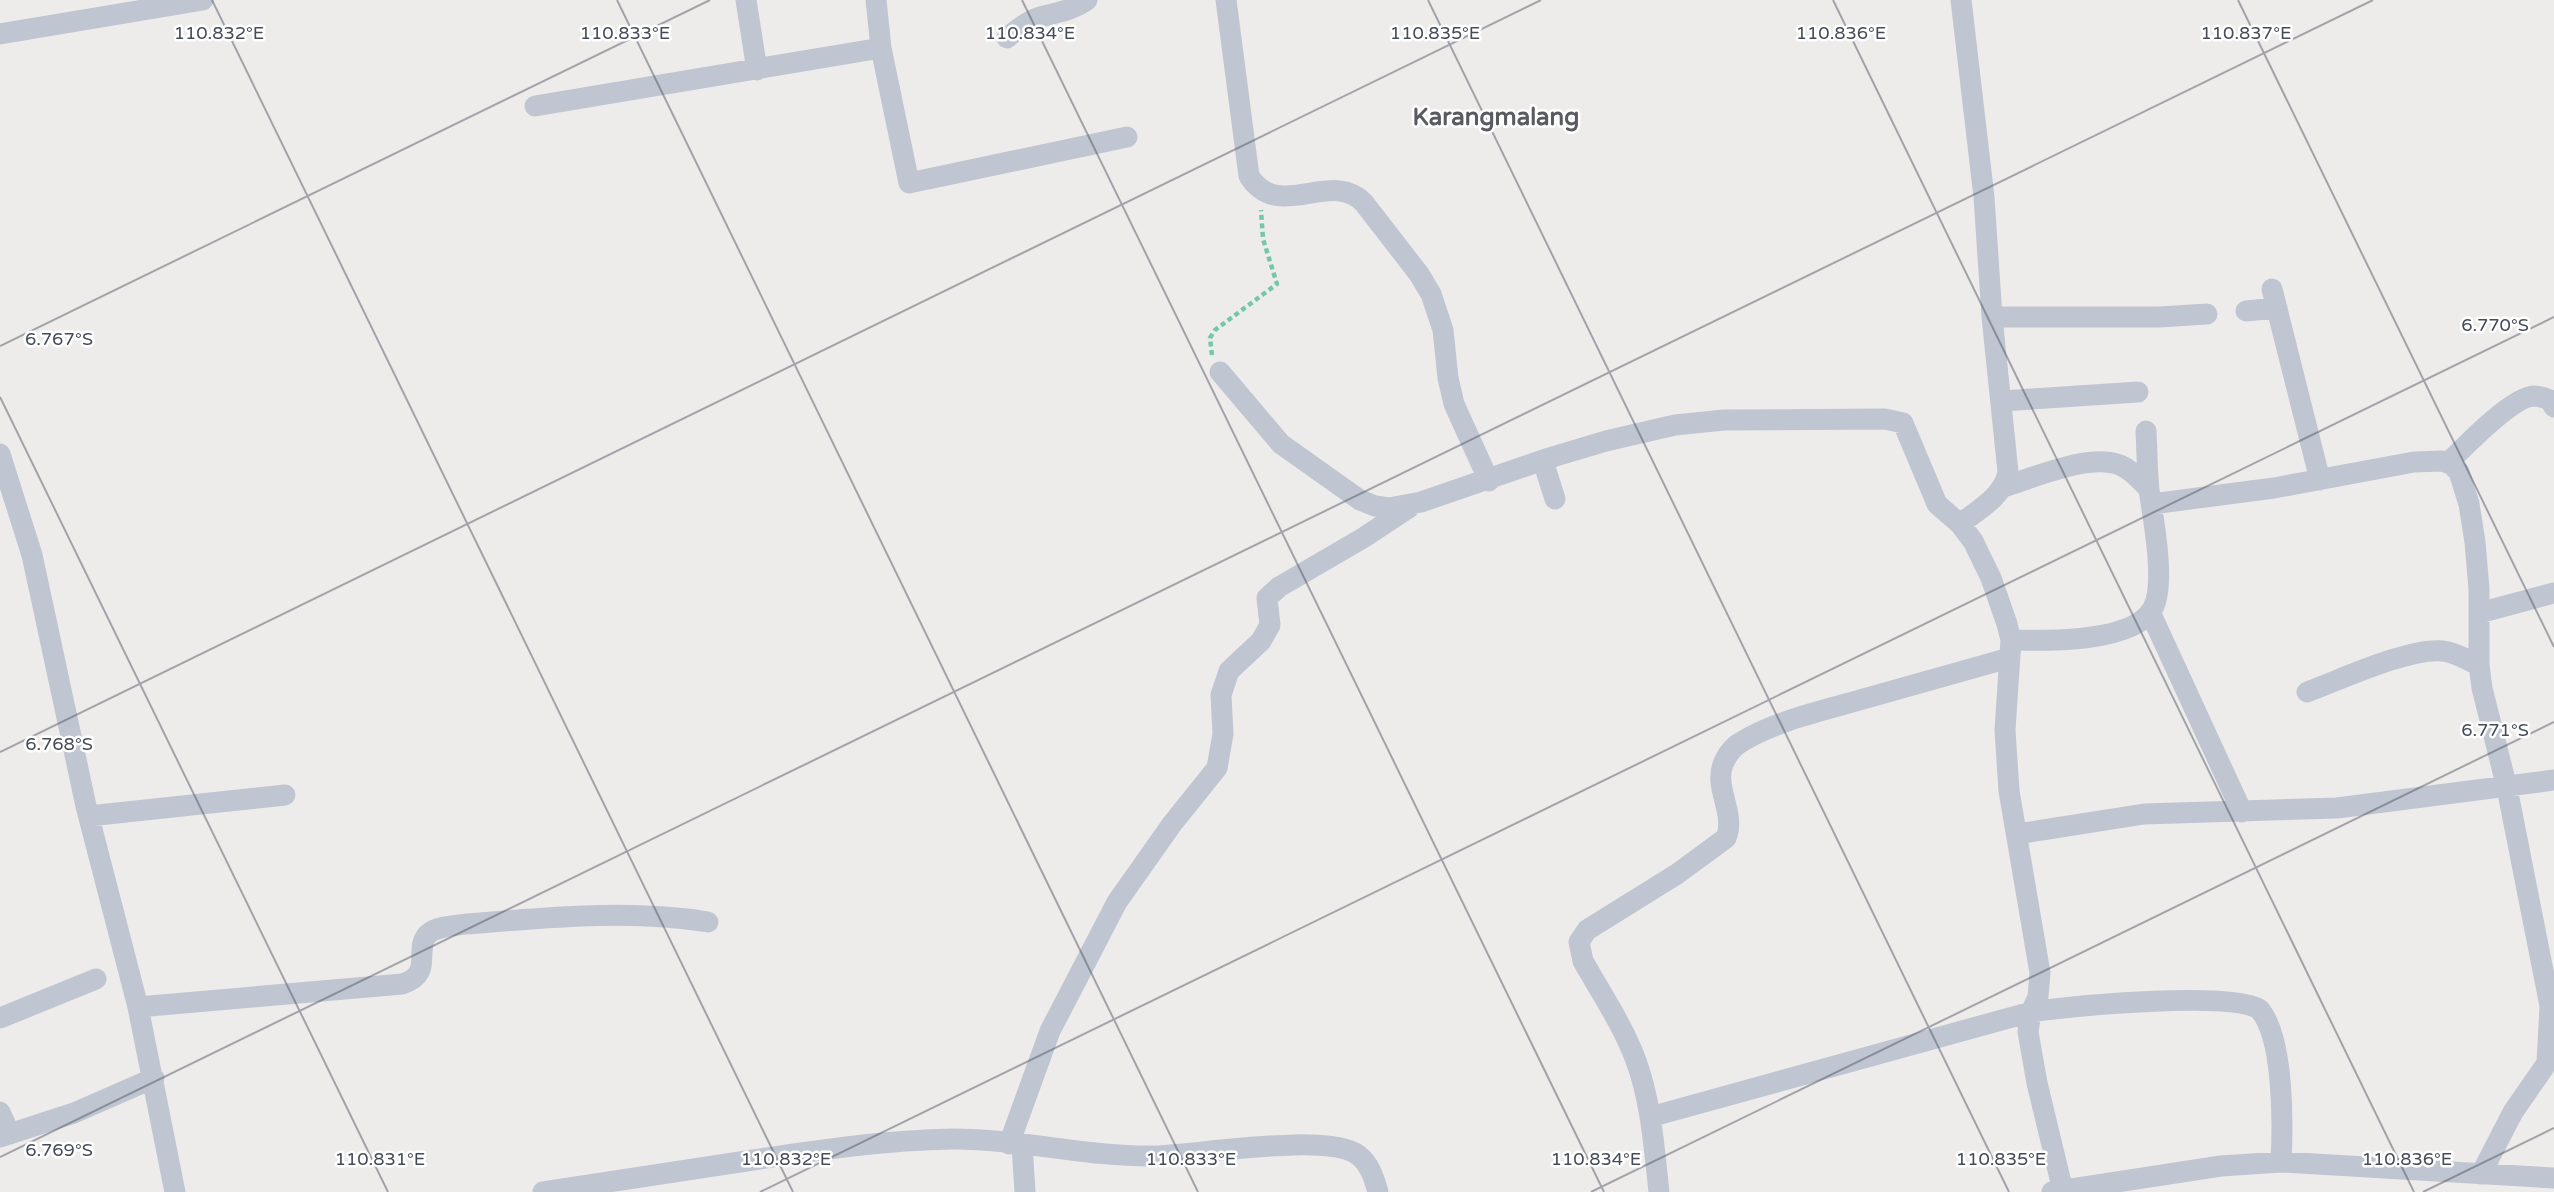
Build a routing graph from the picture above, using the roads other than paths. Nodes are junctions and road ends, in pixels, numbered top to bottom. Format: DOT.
graph roads {
  1 [pos="203,0"];
  2 [pos="746,0"];
  3 [pos="876,0"];
  4 [pos="1087,0"];
  5 [pos="1226,0"];
  6 [pos="1961,0"];
  7 [pos="0,34"];
  8 [pos="1007,38"];
  9 [pos="881,48"];
  10 [pos="757,69"];
  11 [pos="535,106"];
  12 [pos="1127,137"];
  13 [pos="2246,311"];
  14 [pos="2207,314"];
  15 [pos="1992,317"];
  16 [pos="1220,372"];
  17 [pos="2138,392"];
  18 [pos="2002,401"];
  19 [pos="2554,407"];
  20 [pos="2146,431"];
  21 [pos="0,454"];
  22 [pos="1543,461"];
  23 [pos="2448,463"];
  24 [pos="2320,480"];
  25 [pos="1489,481"];
  26 [pos="2003,487"];
  27 [pos="2150,497"];
  28 [pos="1555,499"];
  29 [pos="7,503"];
  30 [pos="1415,504"];
  31 [pos="1960,524"];
  32 [pos="2554,593"];
  33 [pos="2150,612"];
  34 [pos="2479,613"];
  35 [pos="2010,649"];
  36 [pos="2479,665"];
  37 [pos="2307,692"];
  38 [pos="2554,780"];
  39 [pos="2507,788"];
  40 [pos="285,795"];
  41 [pos="2242,812"];
  42 [pos="89,816"];
  43 [pos="2017,834"];
  44 [pos="708,922"];
  45 [pos="96,979"];
  46 [pos="138,1007"];
  47 [pos="2031,1012"];
  48 [pos="0,1018"];
  49 [pos="2551,1063"];
  50 [pos="154,1078"];
  51 [pos="0,1112"];
  52 [pos="1650,1116"];
  53 [pos="5,1136"];
  54 [pos="1015,1144"];
  55 [pos="2281,1162"];
  56 [pos="2481,1174"];
  57 [pos="2554,1178"];
  58 [pos="2089,1190"];
  59 [pos="2056,1191"];
  60 [pos="175,1192"];
  61 [pos="543,1192"];
  62 [pos="1025,1192"];
  63 [pos="1378,1192"];
  64 [pos="1659,1192"];
  1 -- 7 [label="street"];
  2 -- 10 [label="street"];
  3 -- 9 [label="street"];
  4 -- 8 [label="street"];
  5 -- 25 [label="street"];
  6 -- 15 [label="street"];
  9 -- 10 [label="street"];
  9 -- 12 [label="street"];
  10 -- 11 [label="street"];
  13 -- 24 [label="street"];
  14 -- 15 [label="street"];
  15 -- 18 [label="street"];
  16 -- 30 [label="street"];
  17 -- 18 [label="street"];
  18 -- 26 [label="street"];
  19 -- 23 [label="street"];
  20 -- 27 [label="street"];
  21 -- 29 [label="street"];
  22 -- 25 [label="street"];
  22 -- 28 [label="street"];
  22 -- 31 [label="street"];
  23 -- 24 [label="street"];
  23 -- 34 [label="street"];
  24 -- 27 [label="street"];
  25 -- 30 [label="street"];
  26 -- 27 [label="street"];
  26 -- 31 [label="street"];
  27 -- 33 [label="street"];
  29 -- 42 [label="street"];
  30 -- 54 [label="street"];
  31 -- 35 [label="street"];
  32 -- 34 [label="street"];
  33 -- 35 [label="street"];
  33 -- 41 [label="street"];
  34 -- 36 [label="street"];
  35 -- 43 [label="street"];
  35 -- 52 [label="street"];
  36 -- 37 [label="street"];
  36 -- 39 [label="street"];
  38 -- 39 [label="street"];
  39 -- 41 [label="street"];
  39 -- 49 [label="street"];
  40 -- 42 [label="street"];
  41 -- 43 [label="street"];
  42 -- 46 [label="street"];
  43 -- 47 [label="street"];
  44 -- 46 [label="street"];
  45 -- 48 [label="street"];
  46 -- 50 [label="street"];
  47 -- 52 [label="street"];
  47 -- 55 [label="street"];
  47 -- 59 [label="street"];
  49 -- 56 [label="street"];
  50 -- 53 [label="street"];
  50 -- 60 [label="street"];
  51 -- 53 [label="street"];
  52 -- 64 [label="street"];
  54 -- 61 [label="street"];
  54 -- 62 [label="street"];
  54 -- 63 [label="street"];
  55 -- 56 [label="street"];
  55 -- 58 [label="street"];
  56 -- 57 [label="street"];
  58 -- 59 [label="street"];
}
